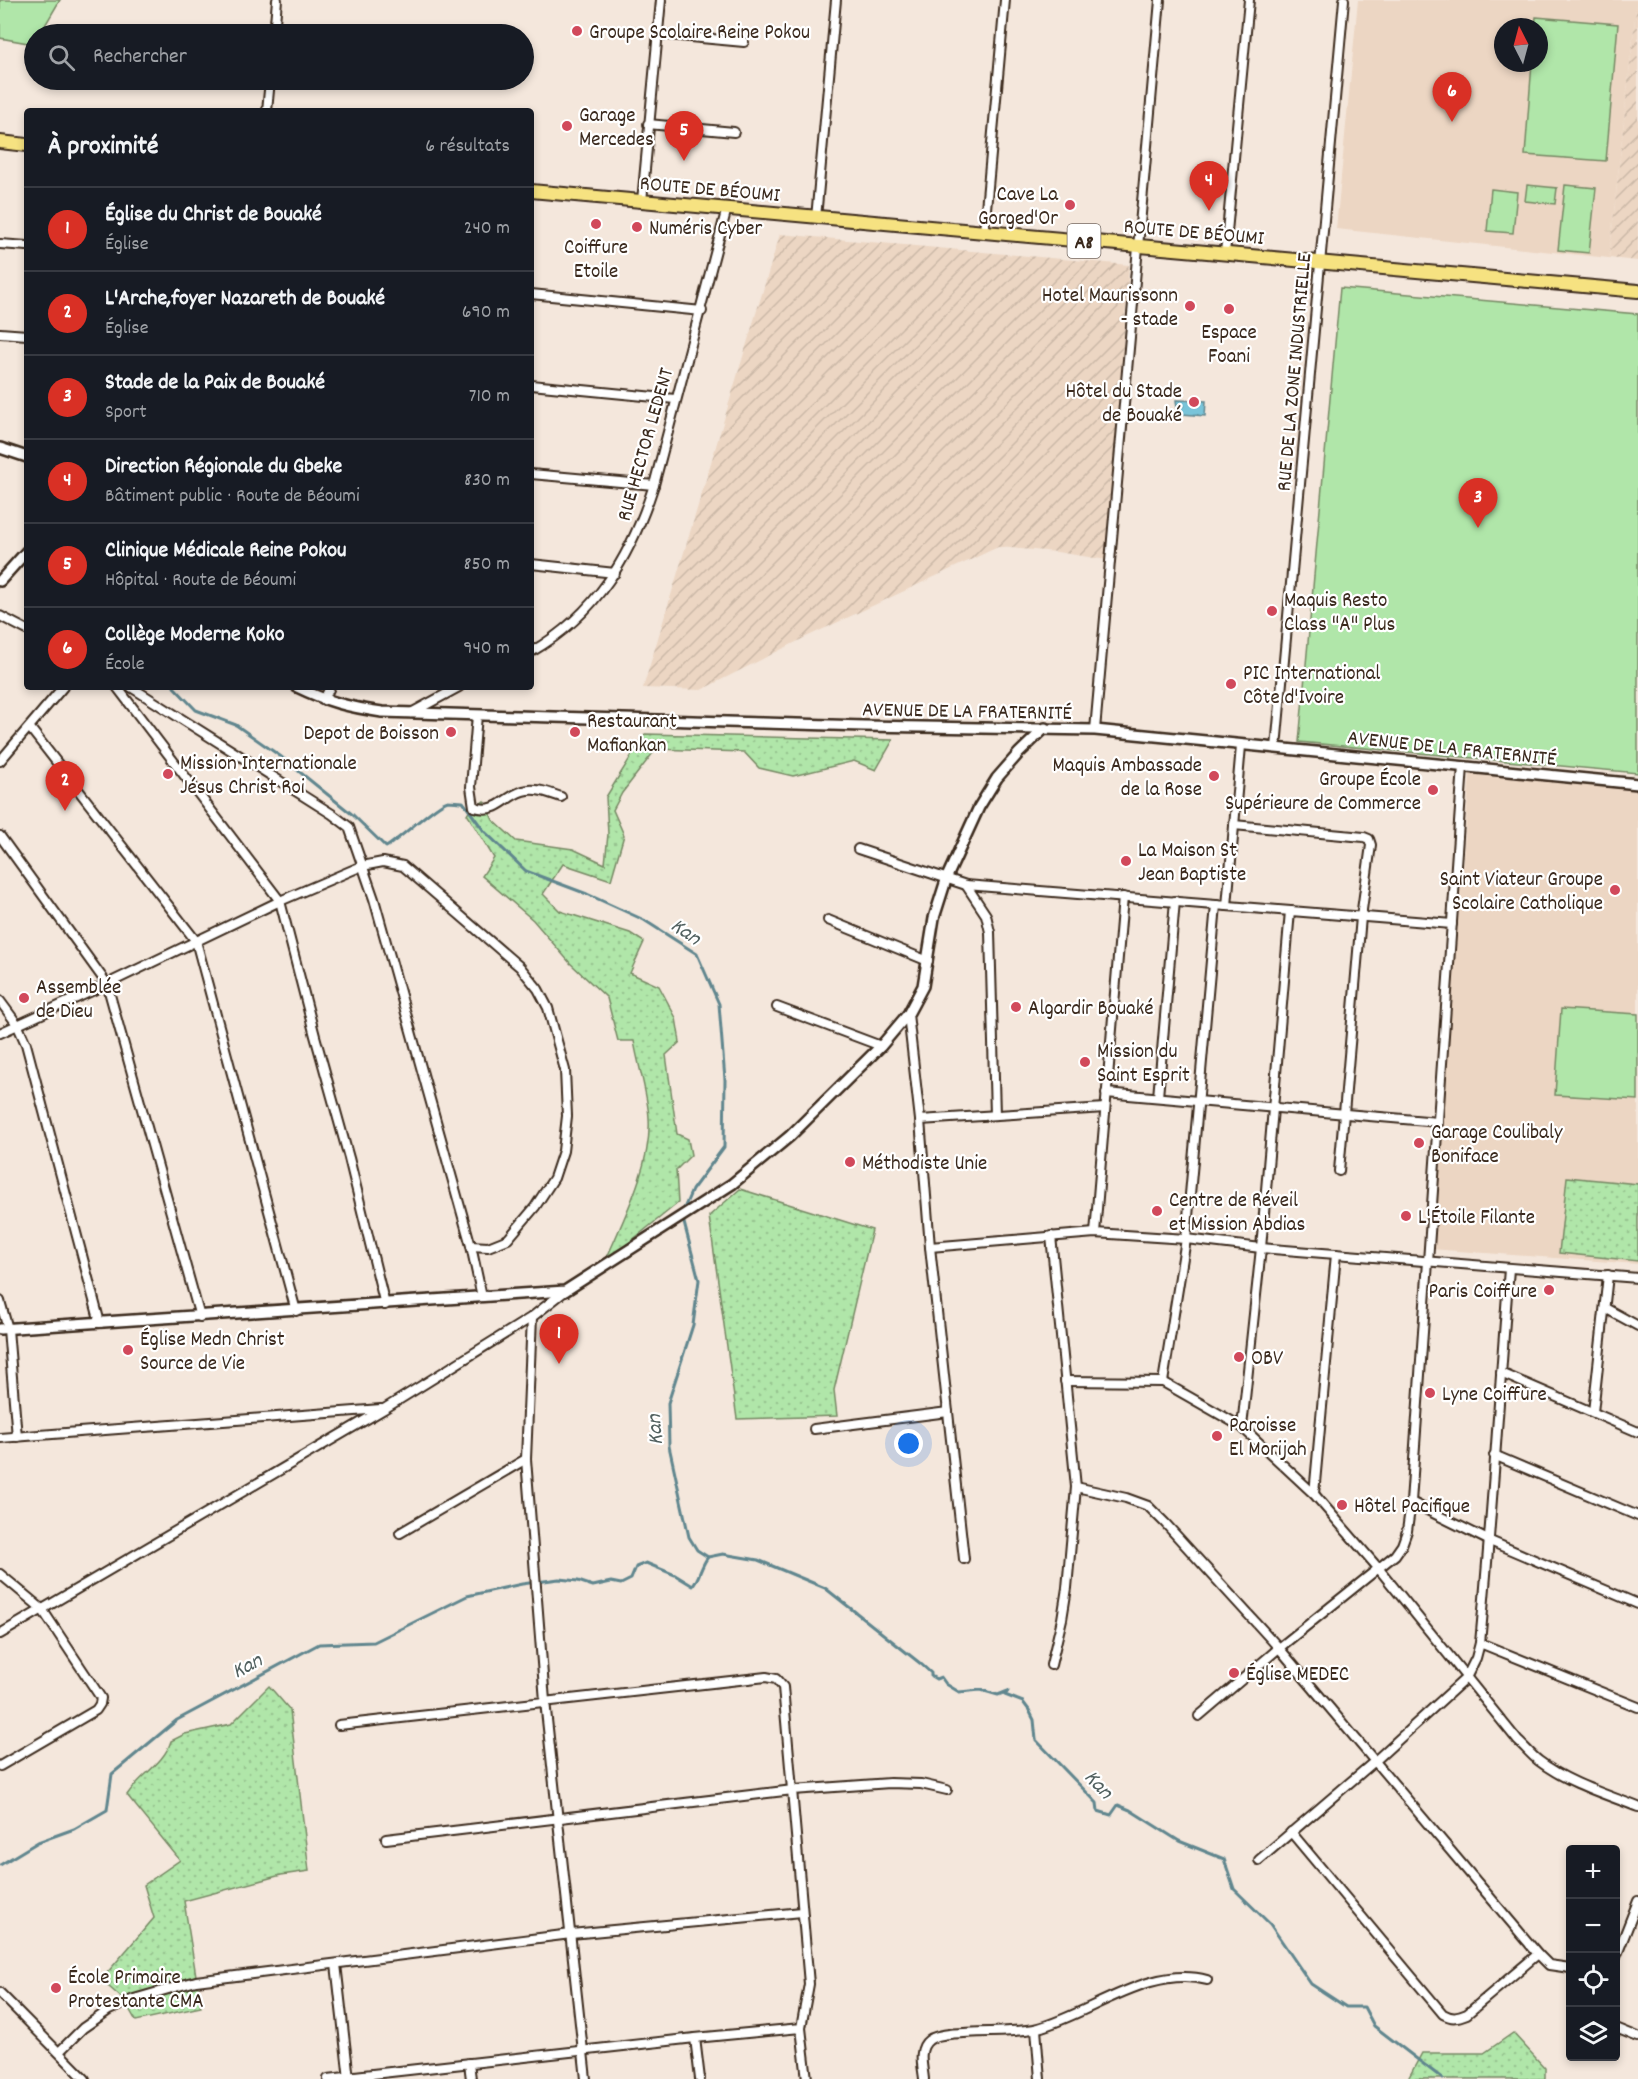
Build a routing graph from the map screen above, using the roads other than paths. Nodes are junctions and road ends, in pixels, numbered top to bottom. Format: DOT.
graph roads {
  1 [pos="277,0"];
  2 [pos="661,0"];
  3 [pos="836,0"];
  4 [pos="1005,0"];
  5 [pos="1160,0"];
  6 [pos="1250,0"];
  7 [pos="1344,0"];
  8 [pos="275,24"];
  9 [pos="658,34"];
  10 [pos="744,42"];
  11 [pos="269,90"];
  12 [pos="267,108"];
  13 [pos="648,124"];
  14 [pos="734,132"];
  15 [pos="0,142"];
  16 [pos="24,145"];
  17 [pos="534,191"];
  18 [pos="642,201"];
  19 [pos="728,208"];
  20 [pos="816,218"];
  21 [pos="984,231"];
  22 [pos="0,244"];
  23 [pos="24,246"];
  24 [pos="1137,246"];
  25 [pos="1225,253"];
  26 [pos="1321,262"];
  27 [pos="1638,291"];
  28 [pos="534,294"];
  29 [pos="702,310"];
  30 [pos="0,333"];
  31 [pos="24,336"];
  32 [pos="534,385"];
  33 [pos="675,399"];
  34 [pos="0,448"];
  35 [pos="24,456"];
  36 [pos="534,474"];
  37 [pos="654,485"];
  38 [pos="24,554"];
  39 [pos="534,564"];
  40 [pos="615,573"];
  41 [pos="0,581"];
  42 [pos="0,616"];
  43 [pos="24,628"];
  44 [pos="534,650"];
  45 [pos="61,690"];
  46 [pos="119,690"];
  47 [pos="136,690"];
  48 [pos="303,690"];
  49 [pos="329,690"];
  50 [pos="453,690"];
  51 [pos="324,700"];
  52 [pos="411,713"];
  53 [pos="477,714"];
  54 [pos="30,728"];
  55 [pos="1045,728"];
  56 [pos="1095,730"];
  57 [pos="1241,746"];
  58 [pos="1276,748"];
  59 [pos="0,761"];
  60 [pos="1463,765"];
  61 [pos="1638,784"];
  62 [pos="561,797"];
  63 [pos="1234,825"];
  64 [pos="0,836"];
  65 [pos="858,849"];
  66 [pos="362,866"];
  67 [pos="947,877"];
  68 [pos="966,885"];
  69 [pos="1123,897"];
  70 [pos="280,901"];
  71 [pos="1175,901"];
  72 [pos="1216,904"];
  73 [pos="1227,906"];
  74 [pos="1290,911"];
  75 [pos="1361,917"];
  76 [pos="828,920"];
  77 [pos="1452,924"];
  78 [pos="196,940"];
  79 [pos="928,961"];
  80 [pos="107,984"];
  81 [pos="0,1001"];
  82 [pos="777,1007"];
  83 [pos="908,1014"];
  84 [pos="17,1024"];
  85 [pos="0,1033"];
  86 [pos="881,1046"];
  87 [pos="1106,1093"];
  88 [pos="1158,1097"];
  89 [pos="1199,1101"];
  90 [pos="1273,1107"];
  91 [pos="1105,1108"];
  92 [pos="1344,1114"];
  93 [pos="995,1115"];
  94 [pos="920,1120"];
  95 [pos="1437,1122"];
  96 [pos="1339,1171"];
  97 [pos="1095,1233"];
  98 [pos="1051,1236"];
  99 [pos="1186,1239"];
  100 [pos="471,1246"];
  101 [pos="930,1248"];
  102 [pos="1261,1248"];
  103 [pos="1336,1254"];
  104 [pos="1429,1261"];
  105 [pos="1509,1269"];
  106 [pos="1608,1275"];
  107 [pos="1638,1278"];
  108 [pos="565,1291"];
  109 [pos="482,1297"];
  110 [pos="0,1301"];
  111 [pos="385,1305"];
  112 [pos="1605,1308"];
  113 [pos="296,1311"];
  114 [pos="200,1317"];
  115 [pos="532,1317"];
  116 [pos="100,1323"];
  117 [pos="1638,1326"];
  118 [pos="4,1329"];
  119 [pos="1501,1373"];
  120 [pos="1065,1381"];
  121 [pos="1163,1382"];
  122 [pos="384,1409"];
  123 [pos="948,1412"];
  124 [pos="1593,1412"];
  125 [pos="1242,1427"];
  126 [pos="814,1429"];
  127 [pos="1638,1432"];
  128 [pos="17,1437"];
  129 [pos="0,1438"];
  130 [pos="1494,1455"];
  131 [pos="526,1459"];
  132 [pos="1076,1487"];
  133 [pos="1314,1494"];
  134 [pos="1411,1502"];
  135 [pos="1638,1516"];
  136 [pos="400,1533"];
  137 [pos="1490,1541"];
  138 [pos="964,1559"];
  139 [pos="1379,1569"];
  140 [pos="0,1574"];
  141 [pos="1638,1604"];
  142 [pos="42,1609"];
  143 [pos="0,1634"];
  144 [pos="1480,1643"];
  145 [pos="1279,1648"];
  146 [pos="1051,1665"];
  147 [pos="1466,1678"];
  148 [pos="545,1701"];
  149 [pos="1638,1707"];
  150 [pos="1199,1716"];
  151 [pos="339,1725"];
  152 [pos="1375,1761"];
  153 [pos="0,1766"];
  154 [pos="793,1790"];
  155 [pos="947,1791"];
  156 [pos="1638,1807"];
  157 [pos="558,1819"];
  158 [pos="1291,1832"];
  159 [pos="386,1839"];
  160 [pos="1259,1860"];
  161 [pos="1638,1900"];
  162 [pos="802,1912"];
  163 [pos="1636,1913"];
  164 [pos="571,1934"];
  165 [pos="1618,1953"];
  166 [pos="1538,1954"];
  167 [pos="336,1964"];
  168 [pos="1566,1967"];
  169 [pos="1206,1980"];
  170 [pos="0,1993"];
  171 [pos="801,2028"];
  172 [pos="1036,2029"];
  173 [pos="1620,2030"];
  174 [pos="1638,2037"];
  175 [pos="695,2038"];
  176 [pos="583,2050"];
  177 [pos="59,2052"];
  178 [pos="469,2063"];
  179 [pos="349,2078"];
  180 [pos="85,2079"];
  181 [pos="328,2079"];
  182 [pos="471,2079"];
  183 [pos="586,2079"];
  184 [pos="700,2079"];
  185 [pos="807,2079"];
  186 [pos="924,2079"];
  187 [pos="1040,2079"];
  1 -- 8 [label="street"];
  2 -- 9 [label="street"];
  3 -- 20 [label="street"];
  4 -- 21 [label="street"];
  5 -- 24 [label="street"];
  6 -- 25 [label="street"];
  7 -- 26 [label="street, RUE DE LA ZONE INDUSTRIELLE"];
  9 -- 10 [label="street"];
  9 -- 13 [label="street"];
  11 -- 12 [label="street"];
  13 -- 14 [label="street"];
  13 -- 18 [label="street"];
  15 -- 16 [label="main road"];
  17 -- 18 [label="main road, ROUTE DE BÉOUMI / A8"];
  18 -- 19 [label="main road, ROUTE DE BÉOUMI / A8"];
  19 -- 20 [label="main road, ROUTE DE BÉOUMI / A8"];
  19 -- 29 [label="street, RUE HECTOR LEDENT"];
  20 -- 21 [label="main road, ROUTE DE BÉOUMI / A8"];
  21 -- 24 [label="main road, ROUTE DE BÉOUMI / A8"];
  22 -- 23 [label="street"];
  24 -- 25 [label="main road, ROUTE DE BÉOUMI / A8"];
  24 -- 56 [label="street"];
  25 -- 26 [label="main road, ROUTE DE BÉOUMI / A8"];
  26 -- 27 [label="main road, ROUTE DE BÉOUMI / A8"];
  26 -- 58 [label="street, RUE DE LA ZONE INDUSTRIELLE"];
  28 -- 29 [label="street"];
  29 -- 33 [label="street, RUE HECTOR LEDENT"];
  30 -- 31 [label="street"];
  32 -- 33 [label="street"];
  33 -- 37 [label="street, RUE HECTOR LEDENT"];
  34 -- 35 [label="street"];
  36 -- 37 [label="street"];
  37 -- 40 [label="street, RUE HECTOR LEDENT"];
  38 -- 41 [label="street"];
  39 -- 40 [label="street"];
  40 -- 44 [label="street, RUE HECTOR LEDENT"];
  42 -- 43 [label="street"];
  45 -- 54 [label="street"];
  46 -- 70 [label="street"];
  47 -- 66 [label="street"];
  48 -- 51 [label="street, AVENUE DE LA FRATERNITÉ"];
  49 -- 51 [label="street"];
  50 -- 52 [label="street"];
  51 -- 52 [label="street, AVENUE DE LA FRATERNITÉ"];
  52 -- 53 [label="street, AVENUE DE LA FRATERNITÉ"];
  53 -- 55 [label="street, AVENUE DE LA FRATERNITÉ"];
  53 -- 62 [label="street"];
  54 -- 59 [label="street"];
  54 -- 78 [label="street"];
  55 -- 56 [label="street, AVENUE DE LA FRATERNITÉ"];
  55 -- 67 [label="street"];
  56 -- 57 [label="street, AVENUE DE LA FRATERNITÉ"];
  57 -- 58 [label="street, AVENUE DE LA FRATERNITÉ"];
  57 -- 63 [label="street"];
  58 -- 60 [label="street, AVENUE DE LA FRATERNITÉ"];
  60 -- 61 [label="street, AVENUE DE LA FRATERNITÉ"];
  60 -- 77 [label="street"];
  63 -- 73 [label="street"];
  63 -- 75 [label="street"];
  64 -- 80 [label="street"];
  65 -- 67 [label="street"];
  66 -- 70 [label="street"];
  66 -- 100 [label="street"];
  66 -- 100 [label="street"];
  67 -- 68 [label="street"];
  67 -- 79 [label="street"];
  68 -- 69 [label="street"];
  68 -- 93 [label="street"];
  69 -- 71 [label="street"];
  69 -- 87 [label="street"];
  70 -- 78 [label="street"];
  70 -- 111 [label="street"];
  71 -- 72 [label="street"];
  71 -- 88 [label="street"];
  72 -- 73 [label="street"];
  72 -- 89 [label="street"];
  73 -- 74 [label="street"];
  74 -- 75 [label="street"];
  74 -- 90 [label="street"];
  75 -- 77 [label="street"];
  75 -- 92 [label="street"];
  76 -- 79 [label="street"];
  77 -- 95 [label="street"];
  78 -- 80 [label="street"];
  78 -- 113 [label="street"];
  79 -- 83 [label="street"];
  80 -- 84 [label="street"];
  80 -- 114 [label="street"];
  81 -- 84 [label="street"];
  82 -- 86 [label="street"];
  83 -- 86 [label="street"];
  83 -- 94 [label="street"];
  84 -- 85 [label="street"];
  84 -- 116 [label="street"];
  86 -- 108 [label="street"];
  87 -- 88 [label="street"];
  87 -- 91 [label="street"];
  88 -- 89 [label="street"];
  89 -- 90 [label="street"];
  89 -- 99 [label="street"];
  90 -- 92 [label="street"];
  90 -- 102 [label="street"];
  91 -- 93 [label="street"];
  91 -- 97 [label="street"];
  92 -- 95 [label="street"];
  92 -- 96 [label="street"];
  93 -- 94 [label="street"];
  94 -- 101 [label="street"];
  95 -- 104 [label="street"];
  97 -- 98 [label="street"];
  97 -- 99 [label="street"];
  98 -- 101 [label="street"];
  98 -- 120 [label="street"];
  99 -- 102 [label="street"];
  99 -- 121 [label="street"];
  100 -- 109 [label="street"];
  101 -- 123 [label="street"];
  102 -- 103 [label="street"];
  102 -- 125 [label="street"];
  103 -- 104 [label="street"];
  103 -- 133 [label="street"];
  104 -- 105 [label="street"];
  104 -- 134 [label="street"];
  105 -- 106 [label="street"];
  105 -- 119 [label="street"];
  106 -- 107 [label="street"];
  106 -- 112 [label="street"];
  108 -- 109 [label="street"];
  108 -- 115 [label="street"];
  109 -- 111 [label="street"];
  110 -- 118 [label="street"];
  111 -- 113 [label="street"];
  112 -- 117 [label="street"];
  112 -- 124 [label="street"];
  113 -- 114 [label="street"];
  114 -- 116 [label="street"];
  115 -- 122 [label="street"];
  115 -- 131 [label="street"];
  116 -- 118 [label="street"];
  118 -- 128 [label="street"];
  119 -- 124 [label="street"];
  119 -- 130 [label="street"];
  120 -- 121 [label="street"];
  120 -- 132 [label="street"];
  121 -- 125 [label="street"];
  122 -- 128 [label="street"];
  122 -- 142 [label="street"];
  123 -- 126 [label="street"];
  123 -- 138 [label="street"];
  124 -- 127 [label="street"];
  125 -- 133 [label="street"];
  128 -- 129 [label="street"];
  130 -- 135 [label="street"];
  130 -- 137 [label="street"];
  131 -- 136 [label="street"];
  131 -- 148 [label="street"];
  132 -- 145 [label="street"];
  132 -- 146 [label="street"];
  133 -- 139 [label="street"];
  134 -- 137 [label="street"];
  134 -- 139 [label="street"];
  137 -- 141 [label="street"];
  137 -- 144 [label="street"];
  139 -- 145 [label="street"];
  139 -- 147 [label="street"];
  140 -- 142 [label="street"];
  142 -- 143 [label="street"];
  142 -- 153 [label="street"];
  144 -- 147 [label="street"];
  144 -- 149 [label="street"];
  145 -- 150 [label="street"];
  145 -- 152 [label="street"];
  147 -- 152 [label="street"];
  147 -- 156 [label="street"];
  148 -- 151 [label="street"];
  148 -- 154 [label="street"];
  148 -- 157 [label="street"];
  152 -- 158 [label="street"];
  152 -- 166 [label="street"];
  154 -- 155 [label="street"];
  154 -- 157 [label="street"];
  154 -- 162 [label="street"];
  157 -- 159 [label="street"];
  157 -- 164 [label="street"];
  158 -- 160 [label="street"];
  158 -- 166 [label="street"];
  161 -- 163 [label="street"];
  162 -- 164 [label="street"];
  162 -- 171 [label="street"];
  163 -- 165 [label="street"];
  164 -- 167 [label="street"];
  164 -- 176 [label="street"];
  166 -- 168 [label="street"];
  167 -- 177 [label="street"];
  167 -- 179 [label="street"];
  169 -- 172 [label="street"];
  170 -- 177 [label="street"];
  171 -- 175 [label="street"];
  171 -- 185 [label="street"];
  172 -- 186 [label="street"];
  172 -- 187 [label="street"];
  173 -- 174 [label="street"];
  175 -- 176 [label="street"];
  175 -- 184 [label="street"];
  176 -- 178 [label="street"];
  176 -- 183 [label="street"];
  177 -- 180 [label="street"];
  178 -- 179 [label="street"];
  178 -- 182 [label="street"];
  179 -- 181 [label="street"];
}
